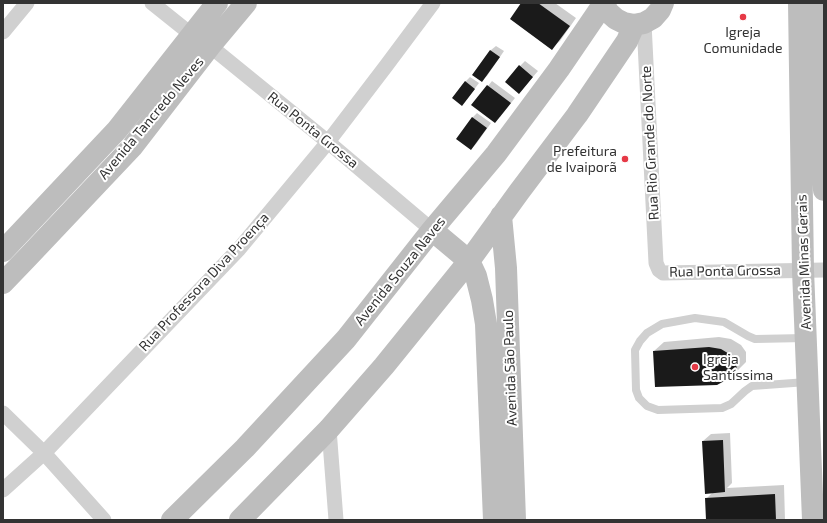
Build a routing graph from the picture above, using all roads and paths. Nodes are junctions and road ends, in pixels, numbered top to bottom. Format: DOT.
graph roads {
  1 [pos="27,3"];
  2 [pos="152,3"];
  3 [pos="217,3"];
  4 [pos="246,3"];
  5 [pos="433,3"];
  6 [pos="604,3"];
  7 [pos="663,3"];
  8 [pos="799,3"];
  9 [pos="816,3"];
  10 [pos="640,24"];
  11 [pos="3,32"];
  12 [pos="192,35"];
  13 [pos="210,46"];
  14 [pos="328,142"];
  15 [pos="824,190"];
  16 [pos="502,216"];
  17 [pos="432,230"];
  18 [pos="3,252"];
  19 [pos="469,261"];
  20 [pos="656,263"];
  21 [pos="814,270"];
  22 [pos="3,283"];
  23 [pos="806,338"];
  24 [pos="808,382"];
  25 [pos="3,413"];
  26 [pos="328,429"];
  27 [pos="44,453"];
  28 [pos="3,490"];
  29 [pos="104,520"];
  30 [pos="172,520"];
  31 [pos="240,520"];
  32 [pos="336,520"];
  33 [pos="494,520"];
  34 [pos="515,520"];
  35 [pos="813,520"];
  1 -- 11 [label="street"];
  2 -- 12 [label="street, Rua Ponta Grossa"];
  3 -- 12 [label="street, Avenida Tancredo Neves"];
  4 -- 13 [label="street, Avenida Tancredo Neves"];
  5 -- 14 [label="street, Rua Professora Diva Proença"];
  6 -- 10 [label="street"];
  6 -- 17 [label="street, Avenida Souza Naves"];
  7 -- 10 [label="street"];
  8 -- 21 [label="street, Avenida Minas Gerais"];
  9 -- 15 [label="street, Avenida Minas Gerais"];
  10 -- 16 [label="street"];
  10 -- 20 [label="street, Rua Rio Grande do Norte"];
  12 -- 13 [label="street, Rua Ponta Grossa"];
  12 -- 18 [label="street, Avenida Tancredo Neves"];
  13 -- 14 [label="street, Rua Ponta Grossa"];
  13 -- 22 [label="street, Avenida Tancredo Neves"];
  14 -- 17 [label="street, Rua Ponta Grossa"];
  14 -- 27 [label="street, Rua Professora Diva Proença"];
  16 -- 19 [label="street"];
  16 -- 34 [label="street, Avenida São Paulo"];
  17 -- 19 [label="street, Rua Ponta Grossa"];
  17 -- 30 [label="street, Avenida Souza Naves"];
  19 -- 26 [label="street"];
  19 -- 33 [label="street, Avenida São Paulo"];
  20 -- 21 [label="street, Rua Ponta Grossa"];
  21 -- 23 [label="street, Avenida Minas Gerais"];
  23 -- 24 [label="street, Avenida Minas Gerais"];
  23 -- 24 [label="lane"];
  24 -- 35 [label="street, Avenida Minas Gerais"];
  25 -- 27 [label="street"];
  26 -- 31 [label="street"];
  26 -- 32 [label="street"];
  27 -- 28 [label="street, Rua Professora Diva Proença"];
  27 -- 29 [label="street"];
}
